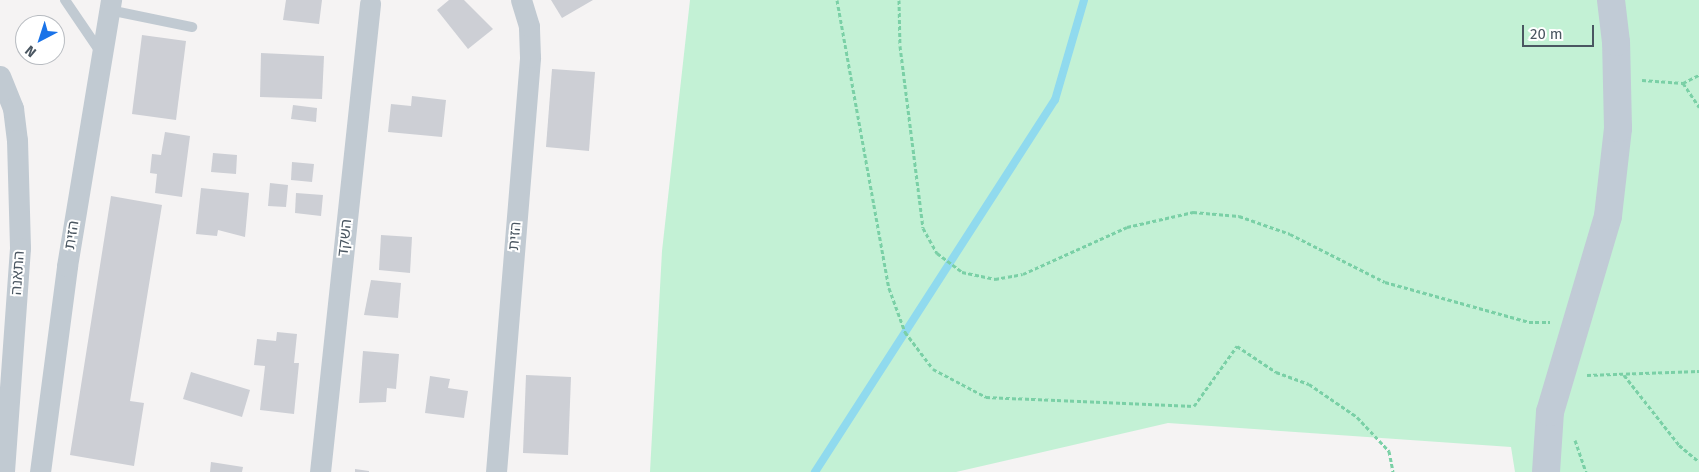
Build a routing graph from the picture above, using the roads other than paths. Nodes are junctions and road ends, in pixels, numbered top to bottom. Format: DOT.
graph roads {
  1 [pos="66,0"];
  2 [pos="521,0"];
  3 [pos="1611,0"];
  4 [pos="370,4"];
  5 [pos="110,5"];
  6 [pos="192,26"];
  7 [pos="102,54"];
  8 [pos="0,76"];
  9 [pos="4,472"];
  10 [pos="40,472"];
  11 [pos="320,472"];
  12 [pos="496,472"];
  13 [pos="1546,472"];
  1 -- 7 [label="lane"];
  2 -- 12 [label="street, הזית"];
  3 -- 13 [label="main road"];
  4 -- 11 [label="street, השקד"];
  5 -- 6 [label="lane"];
  5 -- 7 [label="street, הזית"];
  7 -- 10 [label="street, הזית"];
  8 -- 9 [label="street, התאנה"];
}
